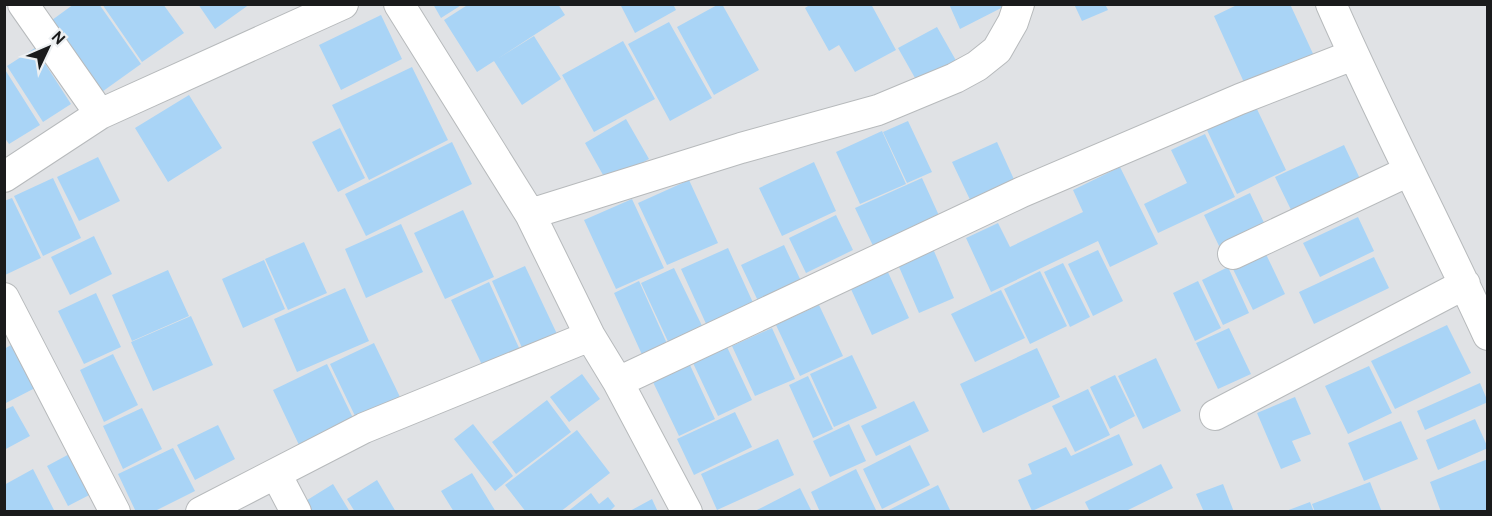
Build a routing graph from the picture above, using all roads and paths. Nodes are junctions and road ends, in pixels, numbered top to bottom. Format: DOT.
graph roads {
  1 [pos="23,4"];
  2 [pos="343,4"];
  3 [pos="399,4"];
  4 [pos="1019,4"];
  5 [pos="1331,4"];
  6 [pos="1353,55"];
  7 [pos="100,114"];
  8 [pos="1409,171"];
  9 [pos="4,177"];
  10 [pos="530,214"];
  11 [pos="1233,254"];
  12 [pos="1465,284"];
  13 [pos="4,298"];
  14 [pos="1488,334"];
  15 [pos="590,336"];
  16 [pos="618,382"];
  17 [pos="1215,415"];
  18 [pos="276,474"];
  19 [pos="116,512"];
  20 [pos="201,512"];
  21 [pos="296,512"];
  22 [pos="687,512"];
  1 -- 7 [label="street"];
  2 -- 7 [label="street"];
  3 -- 10 [label="street"];
  4 -- 10 [label="street"];
  5 -- 6 [label="street"];
  6 -- 8 [label="street"];
  6 -- 16 [label="street"];
  7 -- 9 [label="street"];
  8 -- 11 [label="street"];
  8 -- 12 [label="street"];
  10 -- 15 [label="street"];
  12 -- 14 [label="street"];
  12 -- 17 [label="street"];
  13 -- 19 [label="street"];
  15 -- 16 [label="street"];
  15 -- 18 [label="street"];
  16 -- 22 [label="street"];
  18 -- 20 [label="street"];
  18 -- 21 [label="street"];
}
